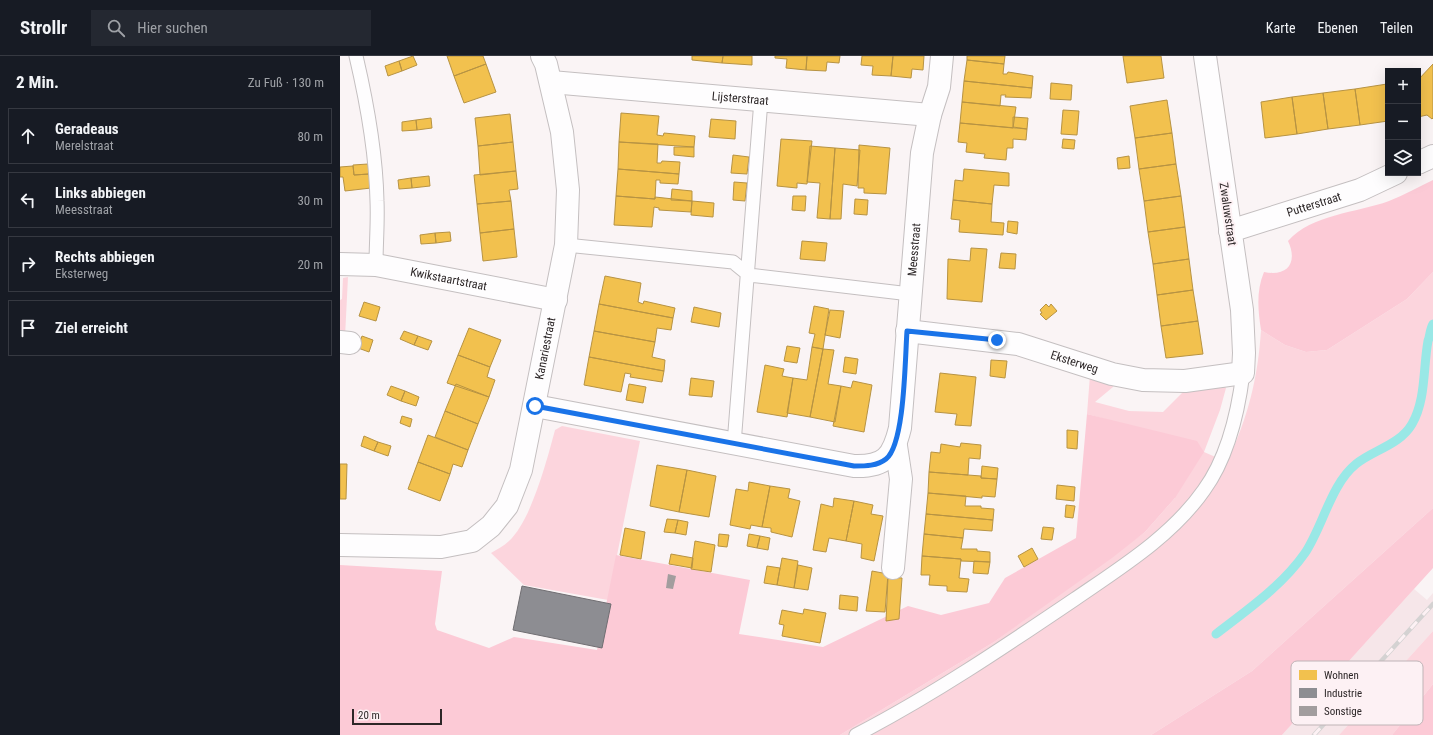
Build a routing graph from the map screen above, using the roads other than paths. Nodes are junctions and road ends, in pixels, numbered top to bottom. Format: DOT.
graph roads {
  1 [pos="356,56"];
  2 [pos="542,56"];
  3 [pos="942,56"];
  4 [pos="1205,56"];
  5 [pos="551,82"];
  6 [pos="761,100"];
  7 [pos="930,115"];
  8 [pos="1433,156"];
  9 [pos="1421,162"];
  10 [pos="1390,176"];
  11 [pos="1230,231"];
  12 [pos="566,245"];
  13 [pos="340,264"];
  14 [pos="376,265"];
  15 [pos="748,275"];
  16 [pos="910,294"];
  17 [pos="556,300"];
  18 [pos="907,331"];
  19 [pos="1243,373"];
  20 [pos="535,406"];
  21 [pos="734,444"];
  22 [pos="891,452"];
  23 [pos="340,545"];
  24 [pos="893,568"];
  25 [pos="856,735"];
  1 -- 14 [label="lane"];
  2 -- 5 [label="street, Kanariestraat"];
  3 -- 7 [label="street, Meesstraat"];
  4 -- 11 [label="street, Zwaluwstraat"];
  5 -- 6 [label="street, Lijsterstraat"];
  5 -- 12 [label="street, Kanariestraat"];
  6 -- 7 [label="street, Lijsterstraat"];
  6 -- 15 [label="lane"];
  7 -- 16 [label="street, Meesstraat"];
  8 -- 9 [label="street"];
  10 -- 11 [label="street, Putterstraat"];
  11 -- 19 [label="street, Zwaluwstraat"];
  12 -- 15 [label="lane"];
  12 -- 17 [label="street, Kanariestraat"];
  13 -- 14 [label="street, Kwikstaartstraat"];
  14 -- 17 [label="street, Kwikstaartstraat"];
  15 -- 16 [label="lane"];
  15 -- 21 [label="lane"];
  16 -- 18 [label="street, Meesstraat"];
  17 -- 20 [label="street, Kanariestraat"];
  18 -- 19 [label="street, Eksterweg"];
  18 -- 22 [label="street, Meesstraat"];
  19 -- 25 [label="lane"];
  20 -- 21 [label="street"];
  20 -- 23 [label="street, Kanariestraat"];
  21 -- 22 [label="street"];
  22 -- 24 [label="street, Meesstraat"];
}
